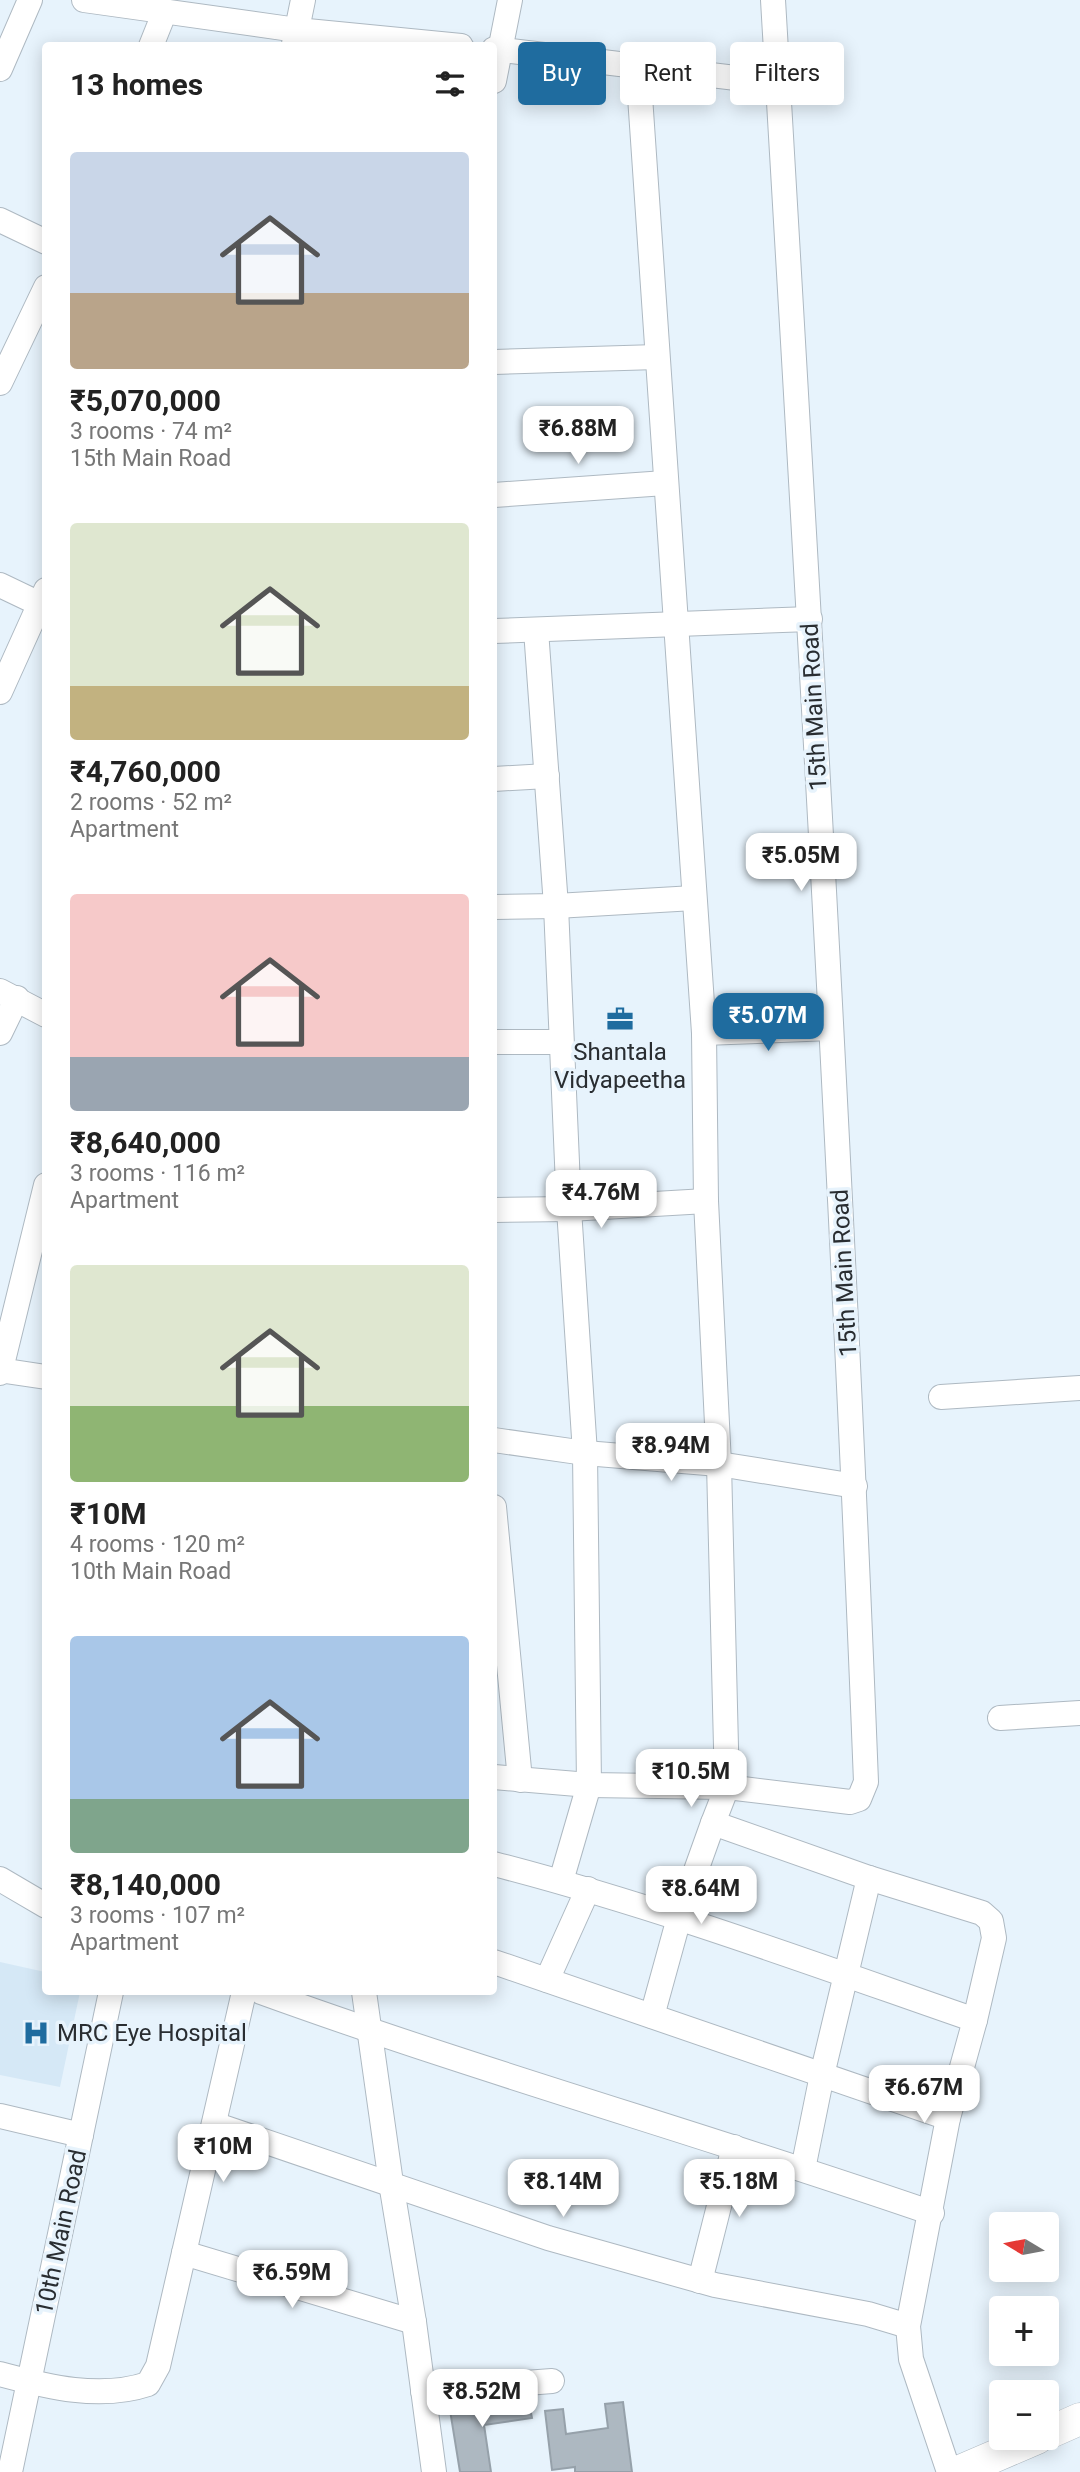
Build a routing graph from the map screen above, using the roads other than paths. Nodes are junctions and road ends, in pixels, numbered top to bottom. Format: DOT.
graph roads {
  1 [pos="30,0"];
  2 [pos="84,0"];
  3 [pos="303,0"];
  4 [pos="510,0"];
  5 [pos="773,0"];
  6 [pos="166,11"];
  7 [pos="295,38"];
  8 [pos="153,42"];
  9 [pos="378,42"];
  10 [pos="776,42"];
  11 [pos="497,49"];
  12 [pos="620,65"];
  13 [pos="0,69"];
  14 [pos="640,105"];
  15 [pos="779,105"];
  16 [pos="0,220"];
  17 [pos="42,240"];
  18 [pos="42,295"];
  19 [pos="657,357"];
  20 [pos="497,362"];
  21 [pos="0,383"];
  22 [pos="665,483"];
  23 [pos="497,495"];
  24 [pos="0,584"];
  25 [pos="42,600"];
  26 [pos="42,602"];
  27 [pos="810,619"];
  28 [pos="675,623"];
  29 [pos="536,630"];
  30 [pos="497,631"];
  31 [pos="0,692"];
  32 [pos="547,776"];
  33 [pos="497,779"];
  34 [pos="694,898"];
  35 [pos="556,906"];
  36 [pos="497,907"];
  37 [pos="8,995"];
  38 [pos="42,1013"];
  39 [pos="831,1028"];
  40 [pos="0,1033"];
  41 [pos="704,1033"];
  42 [pos="497,1042"];
  43 [pos="560,1042"];
  44 [pos="42,1201"];
  45 [pos="706,1202"];
  46 [pos="497,1209"];
  47 [pos="569,1209"];
  48 [pos="0,1371"];
  49 [pos="42,1376"];
  50 [pos="1080,1388"];
  51 [pos="942,1397"];
  52 [pos="497,1440"];
  53 [pos="585,1453"];
  54 [pos="719,1464"];
  55 [pos="855,1486"];
  56 [pos="497,1538"];
  57 [pos="1080,1713"];
  58 [pos="1000,1718"];
  59 [pos="497,1777"];
  60 [pos="520,1780"];
  61 [pos="589,1784"];
  62 [pos="727,1787"];
  63 [pos="713,1823"];
  64 [pos="497,1865"];
  65 [pos="869,1878"];
  66 [pos="0,1879"];
  67 [pos="561,1881"];
  68 [pos="588,1889"];
  69 [pos="42,1904"];
  70 [pos="679,1918"];
  71 [pos="497,1963"];
  72 [pos="846,1975"];
  73 [pos="547,1980"];
  74 [pos="110,1995"];
  75 [pos="243,1995"];
  76 [pos="269,1995"];
  77 [pos="364,1995"];
  78 [pos="652,2016"];
  79 [pos="975,2020"];
  80 [pos="368,2031"];
  81 [pos="822,2075"];
  82 [pos="0,2116"];
  83 [pos="948,2118"];
  84 [pos="214,2124"];
  85 [pos="81,2134"];
  86 [pos="734,2147"];
  87 [pos="803,2169"];
  88 [pos="391,2183"];
  89 [pos="932,2213"];
  90 [pos="184,2253"];
  91 [pos="700,2281"];
  92 [pos="414,2322"];
  93 [pos="908,2326"];
  94 [pos="0,2374"];
  95 [pos="552,2381"];
  96 [pos="29,2382"];
  97 [pos="423,2391"];
  98 [pos="1080,2419"];
  99 [pos="1059,2428"];
  100 [pos="1009,2450"];
  101 [pos="10,2472"];
  102 [pos="433,2472"];
  103 [pos="949,2472"];
  104 [pos="958,2472"];
  1 -- 13 [label="street"];
  2 -- 6 [label="street"];
  3 -- 7 [label="street"];
  4 -- 11 [label="street"];
  5 -- 10 [label="street, 15th Main Road"];
  6 -- 7 [label="street"];
  6 -- 8 [label="street"];
  7 -- 9 [label="street"];
  11 -- 12 [label="street"];
  14 -- 19 [label="street"];
  15 -- 27 [label="street, 15th Main Road"];
  16 -- 17 [label="street"];
  18 -- 21 [label="street"];
  19 -- 20 [label="street"];
  19 -- 22 [label="street"];
  22 -- 23 [label="street"];
  22 -- 28 [label="street"];
  24 -- 25 [label="street"];
  26 -- 31 [label="street"];
  27 -- 28 [label="street"];
  27 -- 39 [label="street, 15th Main Road"];
  28 -- 29 [label="street"];
  28 -- 34 [label="street"];
  29 -- 30 [label="street"];
  29 -- 32 [label="street"];
  32 -- 33 [label="street"];
  32 -- 35 [label="street"];
  34 -- 35 [label="street"];
  34 -- 41 [label="street"];
  35 -- 36 [label="street"];
  35 -- 43 [label="street"];
  37 -- 38 [label="street"];
  37 -- 40 [label="street"];
  39 -- 41 [label="street"];
  39 -- 55 [label="street, 15th Main Road"];
  41 -- 45 [label="street"];
  42 -- 43 [label="street"];
  43 -- 47 [label="street"];
  44 -- 48 [label="street"];
  45 -- 47 [label="street"];
  45 -- 54 [label="street"];
  46 -- 47 [label="street"];
  47 -- 53 [label="street"];
  48 -- 49 [label="street"];
  50 -- 51 [label="street"];
  52 -- 53 [label="street"];
  53 -- 54 [label="street"];
  53 -- 61 [label="street"];
  54 -- 55 [label="street"];
  54 -- 62 [label="street"];
  55 -- 62 [label="street, 15th Main Road"];
  56 -- 60 [label="street"];
  57 -- 58 [label="street"];
  59 -- 60 [label="street"];
  60 -- 61 [label="street"];
  61 -- 62 [label="street"];
  61 -- 67 [label="street"];
  62 -- 63 [label="street"];
  63 -- 65 [label="street"];
  63 -- 70 [label="street"];
  64 -- 67 [label="street"];
  65 -- 72 [label="street"];
  65 -- 79 [label="street"];
  66 -- 69 [label="street"];
  67 -- 68 [label="street"];
  68 -- 70 [label="street"];
  68 -- 73 [label="street"];
  70 -- 72 [label="street"];
  70 -- 78 [label="street"];
  71 -- 73 [label="street"];
  72 -- 79 [label="street"];
  72 -- 81 [label="street"];
  73 -- 78 [label="street"];
  74 -- 85 [label="street, 10th Main Road"];
  75 -- 84 [label="street"];
  76 -- 80 [label="street"];
  77 -- 80 [label="street"];
  78 -- 81 [label="street"];
  79 -- 83 [label="street"];
  80 -- 86 [label="street"];
  80 -- 88 [label="street"];
  81 -- 83 [label="street"];
  81 -- 87 [label="street"];
  82 -- 85 [label="street"];
  83 -- 89 [label="street"];
  84 -- 88 [label="street"];
  84 -- 90 [label="street"];
  85 -- 96 [label="street, 10th Main Road"];
  86 -- 87 [label="street"];
  86 -- 91 [label="street"];
  87 -- 89 [label="street"];
  88 -- 91 [label="street"];
  88 -- 92 [label="street"];
  89 -- 93 [label="street"];
  90 -- 92 [label="street"];
  90 -- 96 [label="street"];
  91 -- 93 [label="street"];
  92 -- 97 [label="street"];
  93 -- 103 [label="street"];
  94 -- 96 [label="street"];
  95 -- 97 [label="street"];
  96 -- 101 [label="street, 10th Main Road"];
  97 -- 102 [label="street"];
  98 -- 99 [label="main road"];
  100 -- 104 [label="main road"];
}
